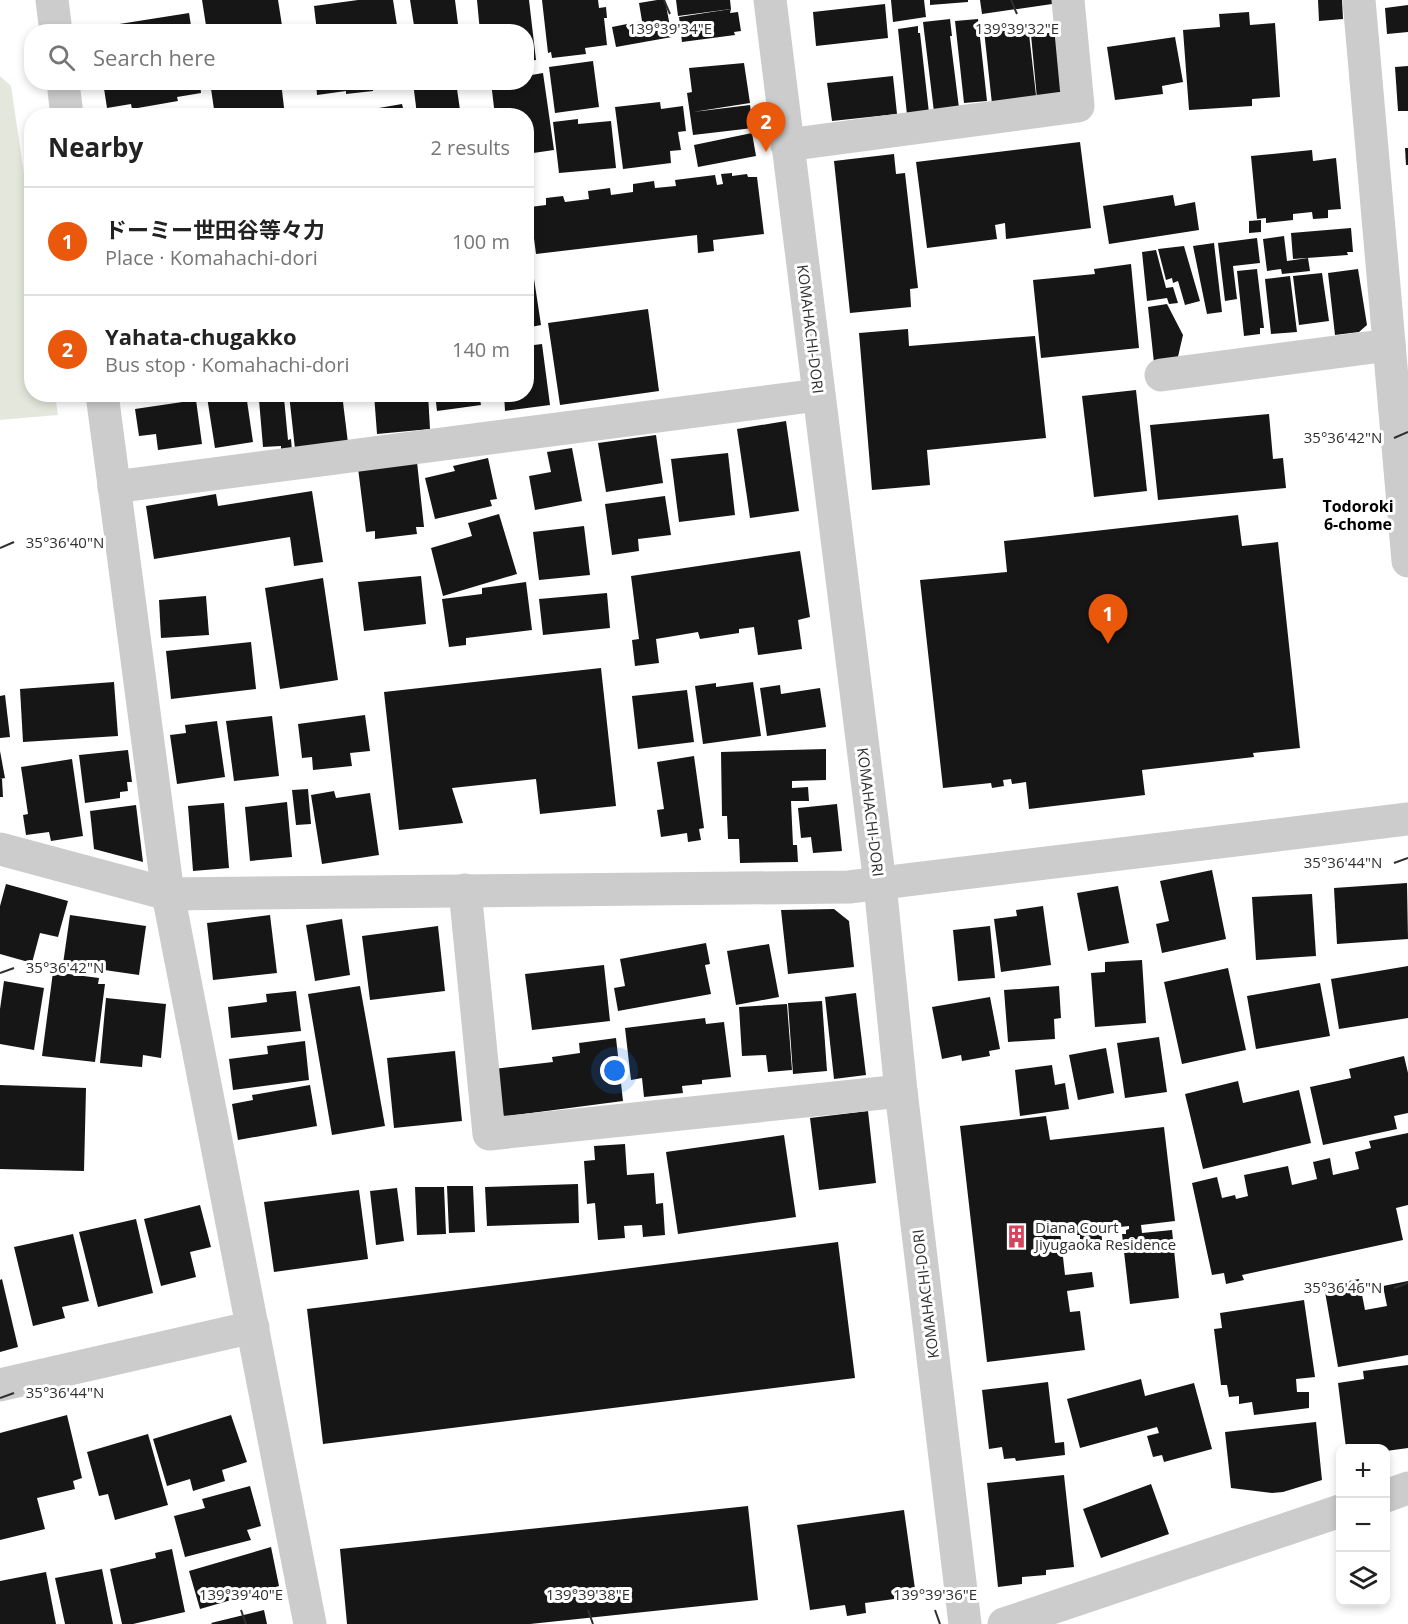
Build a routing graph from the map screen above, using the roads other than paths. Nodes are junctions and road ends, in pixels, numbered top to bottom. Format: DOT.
graph roads {
  1 [pos="52,0"];
  2 [pos="770,0"];
  3 [pos="1068,0"];
  4 [pos="1359,0"];
  5 [pos="55,24"];
  6 [pos="64,90"];
  7 [pos="66,108"];
  8 [pos="787,145"];
  9 [pos="1394,325"];
  10 [pos="1161,375"];
  11 [pos="818,394"];
  12 [pos="103,402"];
  13 [pos="114,487"];
  14 [pos="1408,561"];
  15 [pos="1408,819"];
  16 [pos="0,849"];
  17 [pos="880,884"];
  18 [pos="465,890"];
  19 [pos="168,894"];
  20 [pos="901,1091"];
  21 [pos="254,1328"];
  22 [pos="0,1385"];
  23 [pos="1408,1488"];
  24 [pos="1390,1495"];
  25 [pos="1336,1513"];
  26 [pos="310,1624"];
  27 [pos="965,1624"];
  28 [pos="1004,1624"];
  1 -- 5 [label="street"];
  2 -- 8 [label="street, KOMAHACHI-DORI"];
  3 -- 8 [label="street"];
  4 -- 9 [label="street"];
  6 -- 7 [label="street"];
  8 -- 11 [label="street, KOMAHACHI-DORI"];
  9 -- 10 [label="street"];
  9 -- 14 [label="street"];
  11 -- 13 [label="street"];
  11 -- 17 [label="street, KOMAHACHI-DORI"];
  12 -- 13 [label="street"];
  13 -- 19 [label="street"];
  15 -- 17 [label="street"];
  16 -- 19 [label="street"];
  17 -- 18 [label="street"];
  17 -- 20 [label="street, KOMAHACHI-DORI"];
  18 -- 19 [label="street"];
  18 -- 20 [label="street"];
  19 -- 21 [label="street"];
  20 -- 27 [label="street, KOMAHACHI-DORI"];
  21 -- 22 [label="street"];
  21 -- 26 [label="street"];
  23 -- 24 [label="street"];
  25 -- 28 [label="street"];
}
